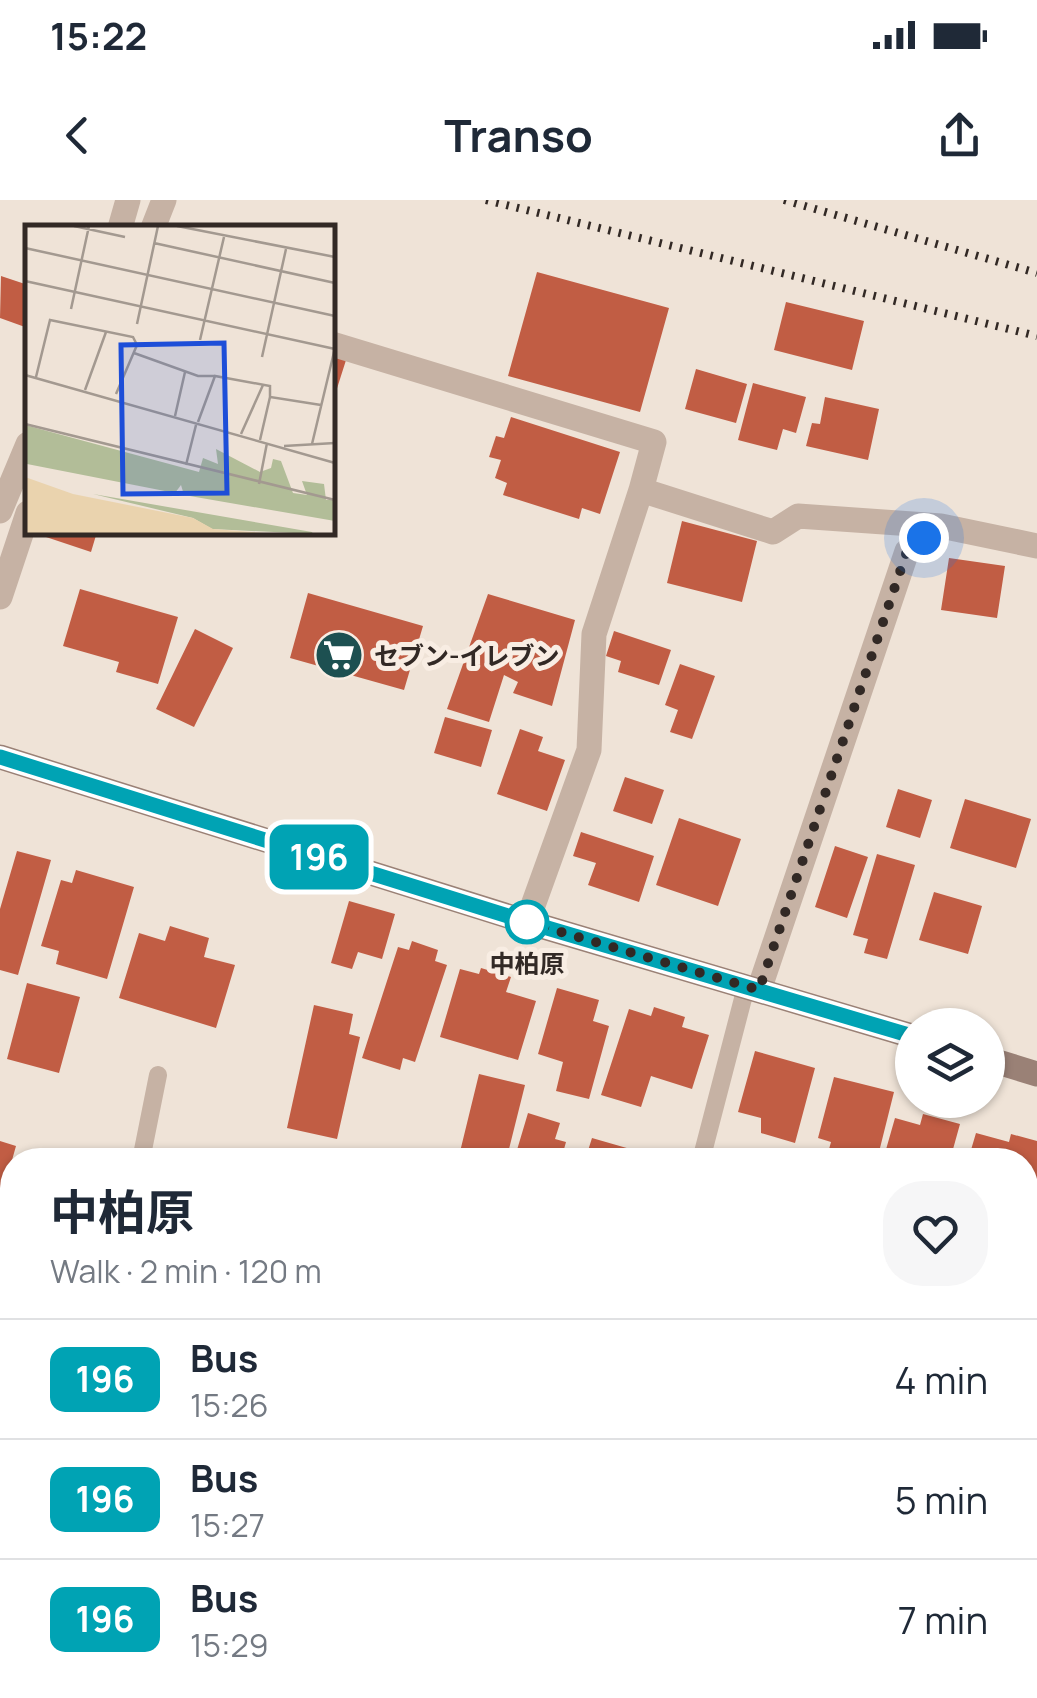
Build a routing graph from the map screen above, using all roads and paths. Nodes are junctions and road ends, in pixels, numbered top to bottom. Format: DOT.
graph roads {
  1 [pos="128,200"];
  2 [pos="164,200"];
  3 [pos="121,225"];
  4 [pos="155,225"];
  5 [pos="335,345"];
  6 [pos="25,451"];
  7 [pos="641,490"];
  8 [pos="0,511"];
  9 [pos="25,522"];
  10 [pos="940,526"];
  11 [pos="1037,546"];
  12 [pos="0,597"];
  13 [pos="0,757"];
  14 [pos="527,922"];
  15 [pos="752,988"];
  16 [pos="895,1031"];
  17 [pos="1005,1064"];
  18 [pos="1037,1074"];
  19 [pos="158,1075"];
  20 [pos="143,1148"];
  21 [pos="705,1148"];
  1 -- 3 [label="street"];
  2 -- 4 [label="street"];
  5 -- 7 [label="street"];
  6 -- 8 [label="street"];
  7 -- 10 [label="street"];
  7 -- 14 [label="street"];
  9 -- 12 [label="street"];
  10 -- 11 [label="street"];
  10 -- 15 [label="street"];
  13 -- 14 [label="main road"];
  14 -- 15 [label="main road"];
  15 -- 16 [label="main road"];
  15 -- 21 [label="lane"];
  17 -- 18 [label="main road"];
  19 -- 20 [label="lane"];
}
